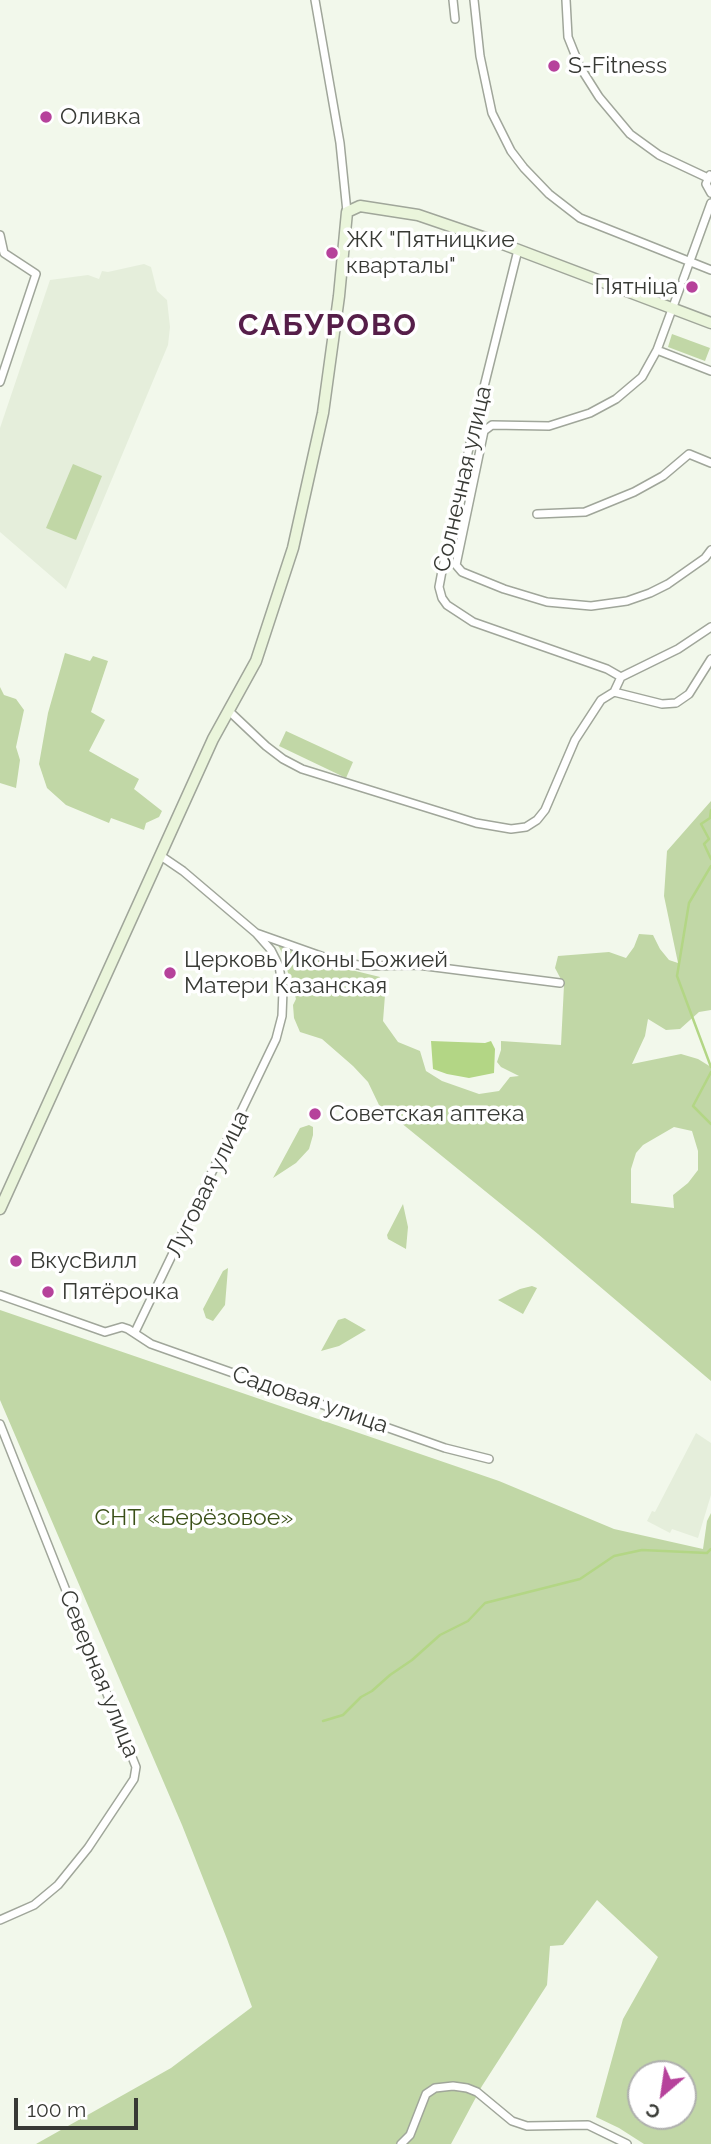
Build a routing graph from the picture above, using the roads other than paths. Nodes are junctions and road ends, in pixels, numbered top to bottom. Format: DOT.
graph roads {
  1 [pos="314,0"];
  2 [pos="453,0"];
  3 [pos="474,0"];
  4 [pos="566,0"];
  5 [pos="455,19"];
  6 [pos="709,176"];
  7 [pos="711,193"];
  8 [pos="711,203"];
  9 [pos="347,212"];
  10 [pos="0,235"];
  11 [pos="518,250"];
  12 [pos="690,261"];
  13 [pos="711,270"];
  14 [pos="672,308"];
  15 [pos="711,323"];
  16 [pos="657,350"];
  17 [pos="711,371"];
  18 [pos="0,382"];
  19 [pos="711,463"];
  20 [pos="537,514"];
  21 [pos="711,550"];
  22 [pos="711,627"];
  23 [pos="711,659"];
  24 [pos="621,677"];
  25 [pos="614,692"];
  26 [pos="229,711"];
  27 [pos="161,856"];
  28 [pos="256,933"];
  29 [pos="560,983"];
  30 [pos="0,1209"];
  31 [pos="0,1295"];
  32 [pos="135,1332"];
  33 [pos="0,1424"];
  34 [pos="489,1459"];
  35 [pos="0,1920"];
  36 [pos="401,2144"];
  37 [pos="627,2144"];
  1 -- 9 [label="street"];
  2 -- 5 [label="street"];
  3 -- 12 [label="street"];
  4 -- 6 [label="street"];
  6 -- 7 [label="street"];
  8 -- 12 [label="street"];
  9 -- 11 [label="street"];
  9 -- 26 [label="street"];
  10 -- 18 [label="street"];
  11 -- 14 [label="street"];
  11 -- 24 [label="street, Солнечная улица"];
  12 -- 13 [label="street"];
  12 -- 14 [label="street"];
  14 -- 15 [label="street"];
  14 -- 16 [label="street"];
  16 -- 17 [label="street"];
  16 -- 21 [label="street"];
  19 -- 20 [label="street"];
  22 -- 24 [label="street"];
  23 -- 25 [label="street"];
  24 -- 25 [label="street"];
  25 -- 26 [label="street"];
  26 -- 27 [label="street"];
  27 -- 28 [label="street"];
  27 -- 30 [label="street"];
  28 -- 29 [label="street"];
  28 -- 32 [label="street, Луговая улица"];
  31 -- 32 [label="street"];
  32 -- 34 [label="street, Садовая улица"];
  33 -- 35 [label="street, Северная улица"];
  36 -- 37 [label="street"];
}
